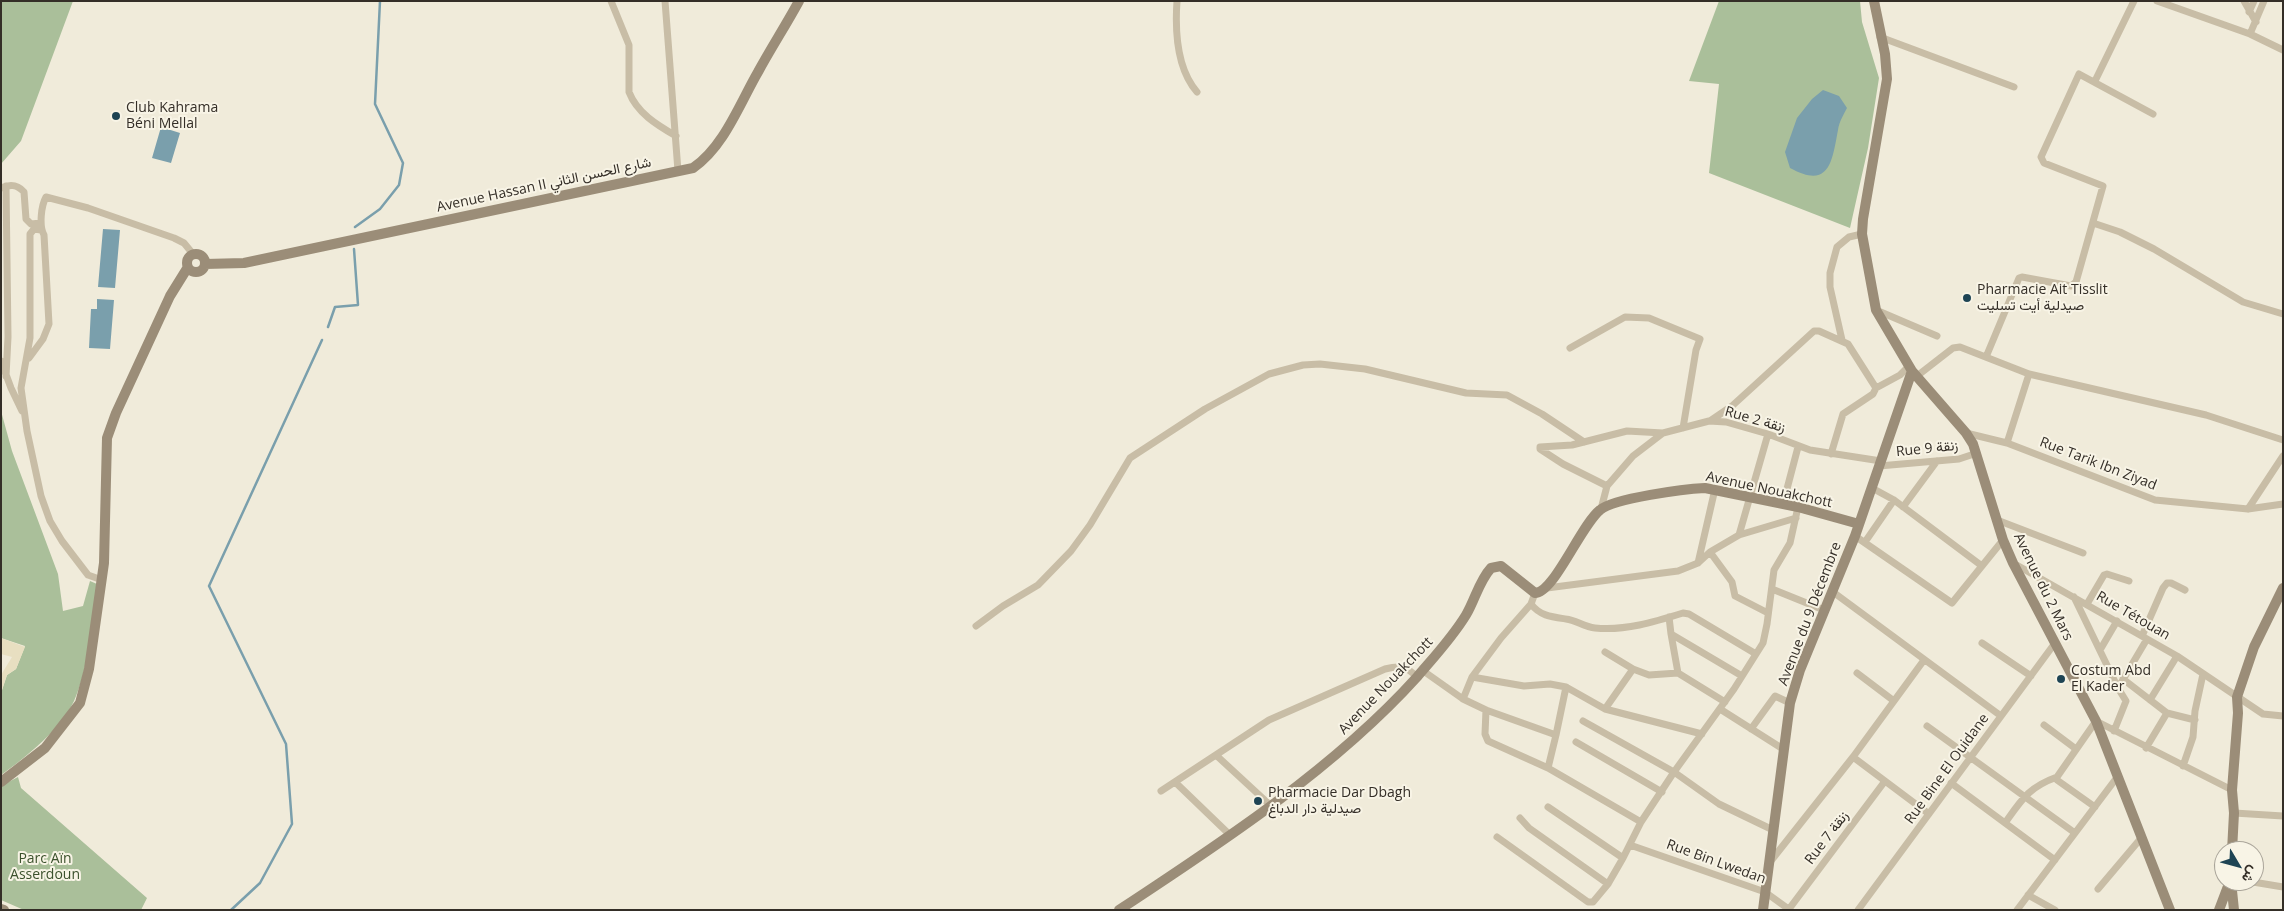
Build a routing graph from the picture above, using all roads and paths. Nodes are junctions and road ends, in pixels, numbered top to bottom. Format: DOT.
graph roads {
  1 [pos="611,1"];
  2 [pos="665,1"];
  3 [pos="799,1"];
  4 [pos="1177,1"];
  5 [pos="1874,1"];
  6 [pos="2134,1"];
  7 [pos="2158,1"];
  8 [pos="2244,1"];
  9 [pos="2254,1"];
  10 [pos="2264,1"];
  11 [pos="2249,12"];
  12 [pos="2256,22"];
  13 [pos="2250,34"];
  14 [pos="1880,37"];
  15 [pos="2283,50"];
  16 [pos="2095,81"];
  17 [pos="2014,87"];
  18 [pos="1196,92"];
  19 [pos="2153,114"];
  20 [pos="676,136"];
  21 [pos="678,171"];
  22 [pos="4,187"];
  23 [pos="2093,223"];
  24 [pos="41,227"];
  25 [pos="1862,234"];
  26 [pos="193,254"];
  27 [pos="205,264"];
  28 [pos="188,267"];
  29 [pos="1876,310"];
  30 [pos="2283,314"];
  31 [pos="1937,336"];
  32 [pos="1842,340"];
  33 [pos="1570,348"];
  34 [pos="1986,356"];
  35 [pos="28,360"];
  36 [pos="1,361"];
  37 [pos="1914,373"];
  38 [pos="2029,374"];
  39 [pos="6,376"];
  40 [pos="1876,388"];
  41 [pos="24,416"];
  42 [pos="1709,421"];
  43 [pos="1683,428"];
  44 [pos="1663,433"];
  45 [pos="1768,434"];
  46 [pos="1966,434"];
  47 [pos="2283,440"];
  48 [pos="1584,442"];
  49 [pos="2007,443"];
  50 [pos="1798,447"];
  51 [pos="1977,453"];
  52 [pos="1831,454"];
  53 [pos="2283,456"];
  54 [pos="1937,461"];
  55 [pos="1880,464"];
  56 [pos="1607,486"];
  57 [pos="1872,488"];
  58 [pos="1715,489"];
  59 [pos="1749,497"];
  60 [pos="1894,500"];
  61 [pos="1783,504"];
  62 [pos="2283,504"];
  63 [pos="1904,507"];
  64 [pos="1601,509"];
  65 [pos="2248,509"];
  66 [pos="1797,512"];
  67 [pos="1998,520"];
  68 [pos="1859,524"];
  69 [pos="1739,535"];
  70 [pos="1856,536"];
  71 [pos="2003,540"];
  72 [pos="1865,542"];
  73 [pos="1710,552"];
  74 [pos="2083,553"];
  75 [pos="1698,563"];
  76 [pos="2013,563"];
  77 [pos="1982,566"];
  78 [pos="102,580"];
  79 [pos="2128,581"];
  80 [pos="1547,588"];
  81 [pos="2283,588"];
  82 [pos="1772,589"];
  83 [pos="2185,590"];
  84 [pos="1833,592"];
  85 [pos="1535,594"];
  86 [pos="2074,596"];
  87 [pos="2280,598"];
  88 [pos="1531,604"];
  89 [pos="2087,604"];
  90 [pos="1824,610"];
  91 [pos="1768,613"];
  92 [pos="1669,617"];
  93 [pos="2117,621"];
  94 [pos="976,626"];
  95 [pos="1671,634"];
  96 [pos="2144,637"];
  97 [pos="1982,643"];
  98 [pos="2055,643"];
  99 [pos="2100,650"];
  100 [pos="1605,652"];
  101 [pos="1756,654"];
  102 [pos="2177,656"];
  103 [pos="1924,660"];
  104 [pos="1633,669"];
  105 [pos="1678,673"];
  106 [pos="1857,673"];
  107 [pos="1420,674"];
  108 [pos="2203,674"];
  109 [pos="1742,676"];
  110 [pos="2031,676"];
  111 [pos="1472,677"];
  112 [pos="2123,679"];
  113 [pos="1566,687"];
  114 [pos="2118,688"];
  115 [pos="2237,697"];
  116 [pos="1463,699"];
  117 [pos="1894,700"];
  118 [pos="2150,700"];
  119 [pos="1725,702"];
  120 [pos="1790,704"];
  121 [pos="1605,709"];
  122 [pos="1720,709"];
  123 [pos="1486,710"];
  124 [pos="2167,712"];
  125 [pos="2001,716"];
  126 [pos="2283,716"];
  127 [pos="2195,720"];
  128 [pos="1583,721"];
  129 [pos="2096,721"];
  130 [pos="2044,725"];
  131 [pos="1927,726"];
  132 [pos="1750,729"];
  133 [pos="2114,731"];
  134 [pos="1702,734"];
  135 [pos="1556,735"];
  136 [pos="1576,742"];
  137 [pos="2146,748"];
  138 [pos="1783,749"];
  139 [pos="2076,749"];
  140 [pos="1217,756"];
  141 [pos="1853,757"];
  142 [pos="1971,757"];
  143 [pos="2183,766"];
  144 [pos="1548,768"];
  145 [pos="1674,772"];
  146 [pos="2118,776"];
  147 [pos="2057,778"];
  148 [pos="1885,781"];
  149 [pos="1,782"];
  150 [pos="1175,782"];
  151 [pos="1952,783"];
  152 [pos="2232,790"];
  153 [pos="1161,791"];
  154 [pos="1662,792"];
  155 [pos="2024,796"];
  156 [pos="1270,805"];
  157 [pos="1548,807"];
  158 [pos="2095,807"];
  159 [pos="2234,813"];
  160 [pos="1929,814"];
  161 [pos="2283,816"];
  162 [pos="1520,818"];
  163 [pos="1641,822"];
  164 [pos="2005,823"];
  165 [pos="1774,830"];
  166 [pos="2075,833"];
  167 [pos="1230,835"];
  168 [pos="1497,837"];
  169 [pos="2142,838"];
  170 [pos="2233,841"];
  171 [pos="1630,845"];
  172 [pos="1624,858"];
  173 [pos="2055,860"];
  174 [pos="1770,862"];
  175 [pos="1608,884"];
  176 [pos="2264,884"];
  177 [pos="2283,887"];
  178 [pos="2098,889"];
  179 [pos="2226,891"];
  180 [pos="2231,891"];
  181 [pos="1765,892"];
  182 [pos="2028,895"];
  183 [pos="2022,908"];
  184 [pos="1119,910"];
  185 [pos="1763,910"];
  186 [pos="1789,910"];
  187 [pos="1858,910"];
  188 [pos="2055,910"];
  189 [pos="2170,910"];
  190 [pos="2219,910"];
  191 [pos="2234,910"];
  1 -- 20 [label="street"];
  2 -- 20 [label="street"];
  3 -- 21 [label="street, Avenue Hassan II شارع الحسن الثاني"];
  4 -- 18 [label="street"];
  5 -- 14 [label="street"];
  6 -- 16 [label="street"];
  7 -- 13 [label="street"];
  8 -- 11 [label="street"];
  9 -- 11 [label="street"];
  10 -- 12 [label="street"];
  11 -- 12 [label="street"];
  12 -- 13 [label="street"];
  13 -- 15 [label="street"];
  14 -- 17 [label="street"];
  14 -- 25 [label="street"];
  16 -- 19 [label="street"];
  16 -- 23 [label="street"];
  20 -- 21 [label="street"];
  21 -- 27 [label="street, Avenue Hassan II شارع الحسن الثاني"];
  22 -- 24 [label="street"];
  22 -- 39 [label="street"];
  23 -- 30 [label="street"];
  23 -- 34 [label="street"];
  24 -- 26 [label="street"];
  24 -- 35 [label="street"];
  24 -- 35 [label="street"];
  25 -- 29 [label="street"];
  25 -- 32 [label="street"];
  26 -- 27 [label="street"];
  26 -- 28 [label="street"];
  27 -- 28 [label="street"];
  28 -- 78 [label="street"];
  29 -- 31 [label="street"];
  29 -- 37 [label="street, Avenue du 2 Mars"];
  32 -- 40 [label="street"];
  32 -- 42 [label="street"];
  33 -- 43 [label="street"];
  34 -- 37 [label="street"];
  34 -- 38 [label="street"];
  35 -- 41 [label="street"];
  36 -- 39 [label="street"];
  37 -- 40 [label="street"];
  37 -- 46 [label="street, Avenue du 2 Mars"];
  37 -- 55 [label="street, Avenue du 9 Décembre"];
  38 -- 47 [label="street"];
  38 -- 49 [label="street"];
  39 -- 41 [label="street"];
  40 -- 52 [label="street"];
  41 -- 78 [label="street"];
  42 -- 43 [label="street, Rue 2 زنقة"];
  42 -- 45 [label="street, Rue 2 زنقة"];
  43 -- 44 [label="street, Rue 2 زنقة"];
  44 -- 48 [label="street"];
  44 -- 56 [label="street, Rue 2 زنقة"];
  45 -- 50 [label="street, Rue 2 زنقة"];
  45 -- 59 [label="street"];
  46 -- 49 [label="street, Rue Tarik Ibn Ziyad"];
  46 -- 51 [label="street, Avenue du 2 Mars"];
  48 -- 56 [label="street"];
  48 -- 94 [label="street"];
  49 -- 65 [label="street, Rue Tarik Ibn Ziyad"];
  50 -- 52 [label="street, Rue 2 زنقة"];
  50 -- 61 [label="street"];
  51 -- 54 [label="street, Rue 9 زنقة"];
  51 -- 67 [label="street, Avenue du 2 Mars"];
  52 -- 55 [label="street, Rue 2 زنقة"];
  53 -- 65 [label="street"];
  54 -- 55 [label="street, Rue 9 زنقة"];
  54 -- 63 [label="street"];
  55 -- 57 [label="street, Avenue du 9 Décembre"];
  56 -- 64 [label="street, Rue 2 زنقة"];
  57 -- 60 [label="street"];
  57 -- 68 [label="street, Avenue du 9 Décembre"];
  58 -- 59 [label="street, Avenue Nouakchott"];
  58 -- 64 [label="street, Avenue Nouakchott"];
  58 -- 75 [label="street"];
  59 -- 61 [label="street, Avenue Nouakchott"];
  59 -- 69 [label="street"];
  60 -- 63 [label="street"];
  60 -- 72 [label="street"];
  61 -- 66 [label="street, Avenue Nouakchott"];
  62 -- 65 [label="street, Rue Tarik Ibn Ziyad"];
  63 -- 77 [label="street"];
  64 -- 80 [label="street"];
  66 -- 68 [label="street, Avenue Nouakchott"];
  66 -- 69 [label="street"];
  66 -- 82 [label="street"];
  67 -- 71 [label="street, Avenue du 2 Mars"];
  67 -- 74 [label="street"];
  68 -- 70 [label="street, Avenue du 9 Décembre"];
  69 -- 73 [label="street"];
  70 -- 72 [label="street"];
  70 -- 84 [label="street, Avenue du 9 Décembre"];
  71 -- 76 [label="street, Avenue du 2 Mars"];
  71 -- 77 [label="street"];
  72 -- 77 [label="street"];
  73 -- 75 [label="street"];
  73 -- 91 [label="street"];
  75 -- 80 [label="street"];
  76 -- 86 [label="street, Rue Tétouan"];
  76 -- 98 [label="street, Avenue du 2 Mars"];
  78 -- 149 [label="street"];
  79 -- 89 [label="street"];
  80 -- 85 [label="street"];
  81 -- 87 [label="street"];
  82 -- 90 [label="street"];
  82 -- 91 [label="street"];
  83 -- 96 [label="street"];
  84 -- 90 [label="street, Avenue du 9 Décembre"];
  84 -- 103 [label="street"];
  85 -- 88 [label="street"];
  85 -- 107 [label="street, Avenue Nouakchott"];
  86 -- 89 [label="street, Rue Tétouan"];
  86 -- 99 [label="street"];
  87 -- 115 [label="street"];
  88 -- 92 [label="street"];
  88 -- 111 [label="street"];
  89 -- 93 [label="street, Rue Tétouan"];
  90 -- 120 [label="street, Avenue du 9 Décembre"];
  91 -- 101 [label="street"];
  92 -- 95 [label="street"];
  92 -- 101 [label="street"];
  93 -- 96 [label="street, Rue Tétouan"];
  93 -- 99 [label="street"];
  95 -- 105 [label="street"];
  95 -- 109 [label="street"];
  96 -- 102 [label="street, Rue Tétouan"];
  96 -- 112 [label="street"];
  97 -- 110 [label="street"];
  98 -- 110 [label="street, Rue Bine El Ouidane"];
  98 -- 129 [label="street, Avenue du 2 Mars"];
  99 -- 114 [label="street"];
  100 -- 104 [label="street"];
  101 -- 109 [label="street"];
  102 -- 108 [label="street, Rue Tétouan"];
  102 -- 118 [label="street"];
  103 -- 117 [label="street"];
  103 -- 125 [label="street"];
  104 -- 105 [label="street"];
  104 -- 121 [label="street"];
  105 -- 119 [label="street"];
  106 -- 117 [label="street"];
  107 -- 116 [label="street"];
  107 -- 140 [label="street"];
  107 -- 156 [label="street, Avenue Nouakchott"];
  108 -- 115 [label="street, Rue Tétouan"];
  108 -- 127 [label="street"];
  109 -- 119 [label="street"];
  110 -- 125 [label="street, Rue Bine El Ouidane"];
  111 -- 113 [label="street"];
  111 -- 116 [label="street"];
  112 -- 114 [label="street"];
  112 -- 118 [label="street"];
  113 -- 121 [label="street"];
  113 -- 135 [label="street"];
  114 -- 133 [label="street"];
  115 -- 126 [label="street, Rue Tétouan"];
  115 -- 152 [label="street"];
  116 -- 123 [label="street"];
  117 -- 141 [label="street"];
  118 -- 124 [label="street"];
  119 -- 122 [label="street"];
  120 -- 132 [label="street"];
  120 -- 138 [label="street, Avenue du 9 Décembre"];
  121 -- 134 [label="street"];
  122 -- 132 [label="street"];
  122 -- 134 [label="street"];
  123 -- 135 [label="street"];
  123 -- 144 [label="street"];
  124 -- 127 [label="street"];
  124 -- 137 [label="street"];
  125 -- 142 [label="street, Rue Bine El Ouidane"];
  127 -- 143 [label="street"];
  128 -- 145 [label="street"];
  129 -- 133 [label="street"];
  129 -- 139 [label="street"];
  129 -- 146 [label="street, Avenue du 2 Mars"];
  130 -- 139 [label="street"];
  131 -- 142 [label="street"];
  132 -- 138 [label="street"];
  133 -- 137 [label="street"];
  134 -- 145 [label="street"];
  135 -- 144 [label="street"];
  136 -- 154 [label="street"];
  137 -- 143 [label="street"];
  138 -- 165 [label="street, Avenue du 9 Décembre"];
  139 -- 147 [label="street"];
  140 -- 150 [label="street"];
  140 -- 156 [label="street"];
  141 -- 148 [label="street"];
  141 -- 174 [label="street"];
  142 -- 151 [label="street, Rue Bine El Ouidane"];
  142 -- 155 [label="street"];
  143 -- 152 [label="street"];
  144 -- 163 [label="street"];
  145 -- 154 [label="street"];
  145 -- 165 [label="street"];
  146 -- 158 [label="street"];
  146 -- 169 [label="street, Avenue du 2 Mars"];
  147 -- 155 [label="street"];
  147 -- 158 [label="street"];
  148 -- 160 [label="street"];
  148 -- 186 [label="street, Rue 7 زنقة"];
  150 -- 153 [label="street"];
  150 -- 167 [label="street"];
  151 -- 160 [label="street, Rue Bine El Ouidane"];
  151 -- 164 [label="street"];
  152 -- 159 [label="street"];
  154 -- 163 [label="street"];
  155 -- 164 [label="street"];
  155 -- 166 [label="street"];
  156 -- 167 [label="street, Avenue Nouakchott"];
  157 -- 172 [label="street"];
  158 -- 166 [label="street"];
  159 -- 161 [label="street"];
  159 -- 170 [label="street"];
  160 -- 187 [label="street, Rue Bine El Ouidane"];
  162 -- 175 [label="street"];
  163 -- 171 [label="street"];
  164 -- 173 [label="street"];
  165 -- 174 [label="street, Avenue du 9 Décembre"];
  166 -- 173 [label="street"];
  167 -- 184 [label="street, Avenue Nouakchott"];
  168 -- 175 [label="street"];
  169 -- 178 [label="street"];
  169 -- 189 [label="street, Avenue du 2 Mars"];
  171 -- 172 [label="street"];
  171 -- 181 [label="street, Rue Bin Lwedan"];
  172 -- 175 [label="street"];
  173 -- 182 [label="street"];
  174 -- 181 [label="street, Avenue du 9 Décembre"];
  176 -- 177 [label="street"];
  179 -- 190 [label="street"];
  180 -- 191 [label="street"];
  181 -- 185 [label="street, Avenue du 9 Décembre"];
  181 -- 186 [label="street, Rue Bin Lwedan"];
  182 -- 183 [label="street"];
  182 -- 188 [label="street"];
}
